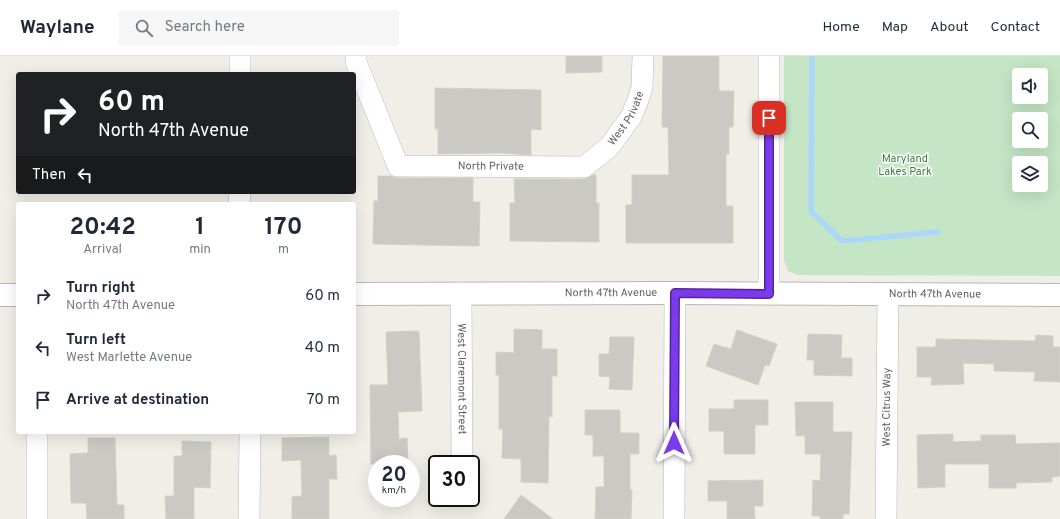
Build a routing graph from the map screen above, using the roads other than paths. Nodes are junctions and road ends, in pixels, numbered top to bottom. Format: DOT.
graph roads {
  1 [pos="240,56"];
  2 [pos="356,56"];
  3 [pos="643,56"];
  4 [pos="769,56"];
  5 [pos="240,72"];
  6 [pos="584,167"];
  7 [pos="461,293"];
  8 [pos="675,293"];
  9 [pos="356,294"];
  10 [pos="769,294"];
  11 [pos="0,295"];
  12 [pos="888,295"];
  13 [pos="1060,295"];
  14 [pos="16,296"];
  15 [pos="37,434"];
  16 [pos="250,434"];
  17 [pos="462,455"];
  18 [pos="37,519"];
  19 [pos="249,519"];
  20 [pos="674,519"];
  21 [pos="886,519"];
  1 -- 5 [label="street"];
  2 -- 6 [label="street, North Private"];
  3 -- 6 [label="street, West Private"];
  4 -- 10 [label="street"];
  7 -- 8 [label="street, North 47th Avenue"];
  7 -- 9 [label="street, North 47th Avenue"];
  7 -- 17 [label="street, West Claremont Street"];
  8 -- 10 [label="street, North 47th Avenue"];
  8 -- 20 [label="street"];
  10 -- 12 [label="street, North 47th Avenue"];
  11 -- 14 [label="street"];
  12 -- 13 [label="street, North 47th Avenue"];
  12 -- 21 [label="street, West Citrus Way"];
  15 -- 18 [label="street"];
  16 -- 19 [label="street"];
}
